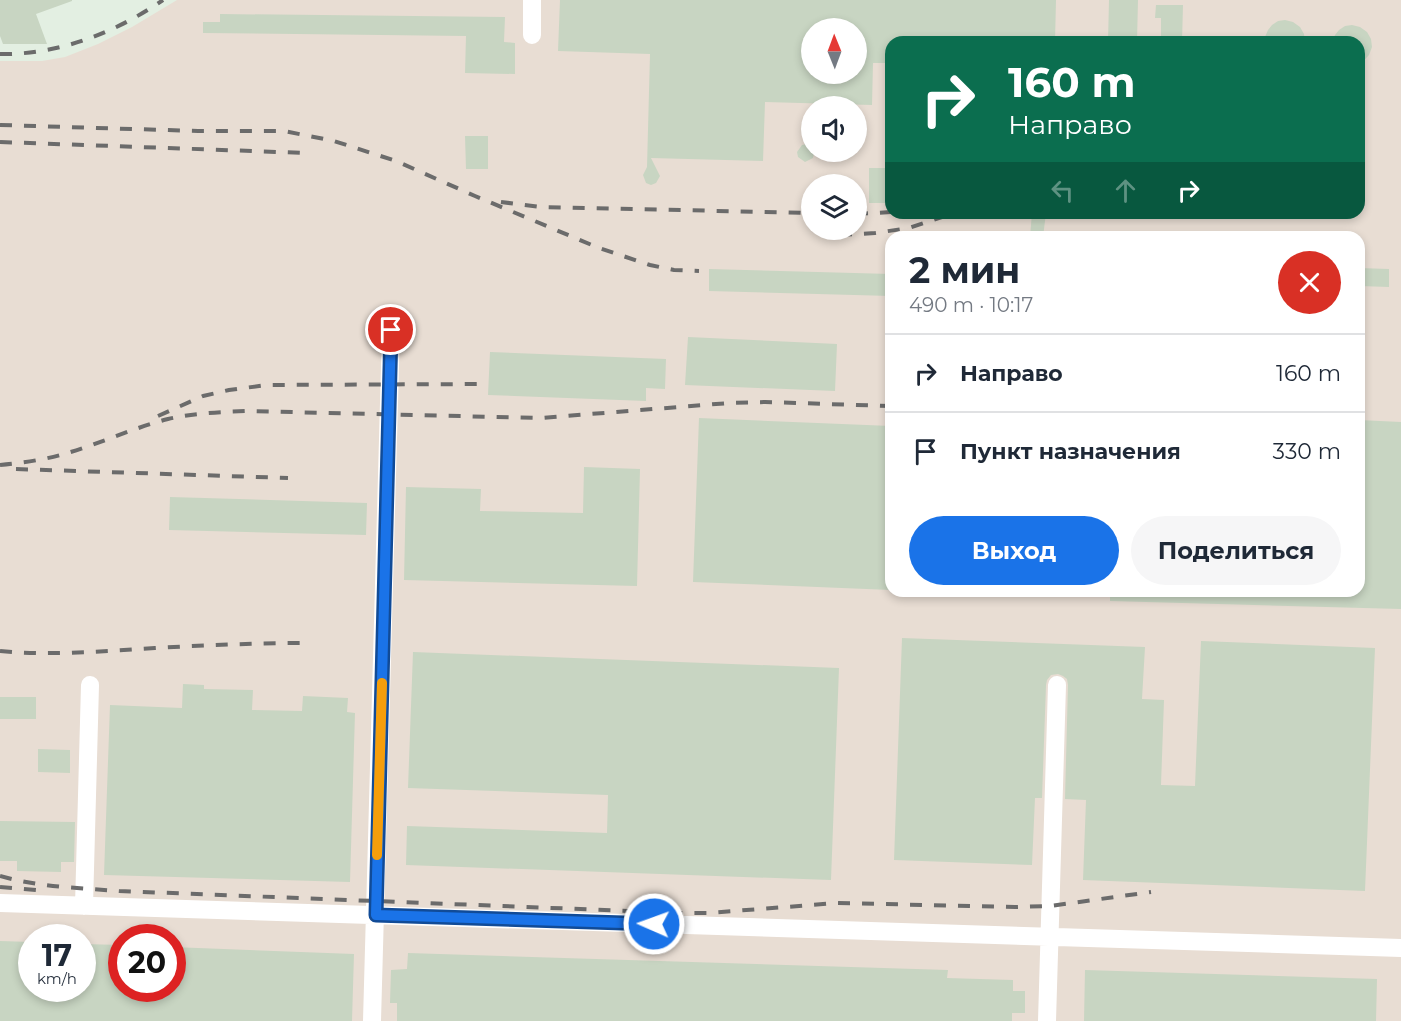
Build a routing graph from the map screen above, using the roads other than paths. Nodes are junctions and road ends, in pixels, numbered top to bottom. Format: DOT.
graph roads {
  1 [pos="532,0"];
  2 [pos="532,35"];
  3 [pos="391,330"];
  4 [pos="90,685"];
  5 [pos="1057,686"];
  6 [pos="0,903"];
  7 [pos="84,906"];
  8 [pos="376,915"];
  9 [pos="1049,938"];
  10 [pos="1401,948"];
  11 [pos="372,1021"];
  12 [pos="1047,1021"];
  1 -- 2 [label="lane"];
  3 -- 8 [label="lane"];
  4 -- 7 [label="lane"];
  5 -- 9 [label="lane"];
  6 -- 7 [label="lane"];
  7 -- 8 [label="lane"];
  8 -- 9 [label="lane"];
  8 -- 11 [label="lane"];
  9 -- 10 [label="lane"];
  9 -- 12 [label="lane"];
}
